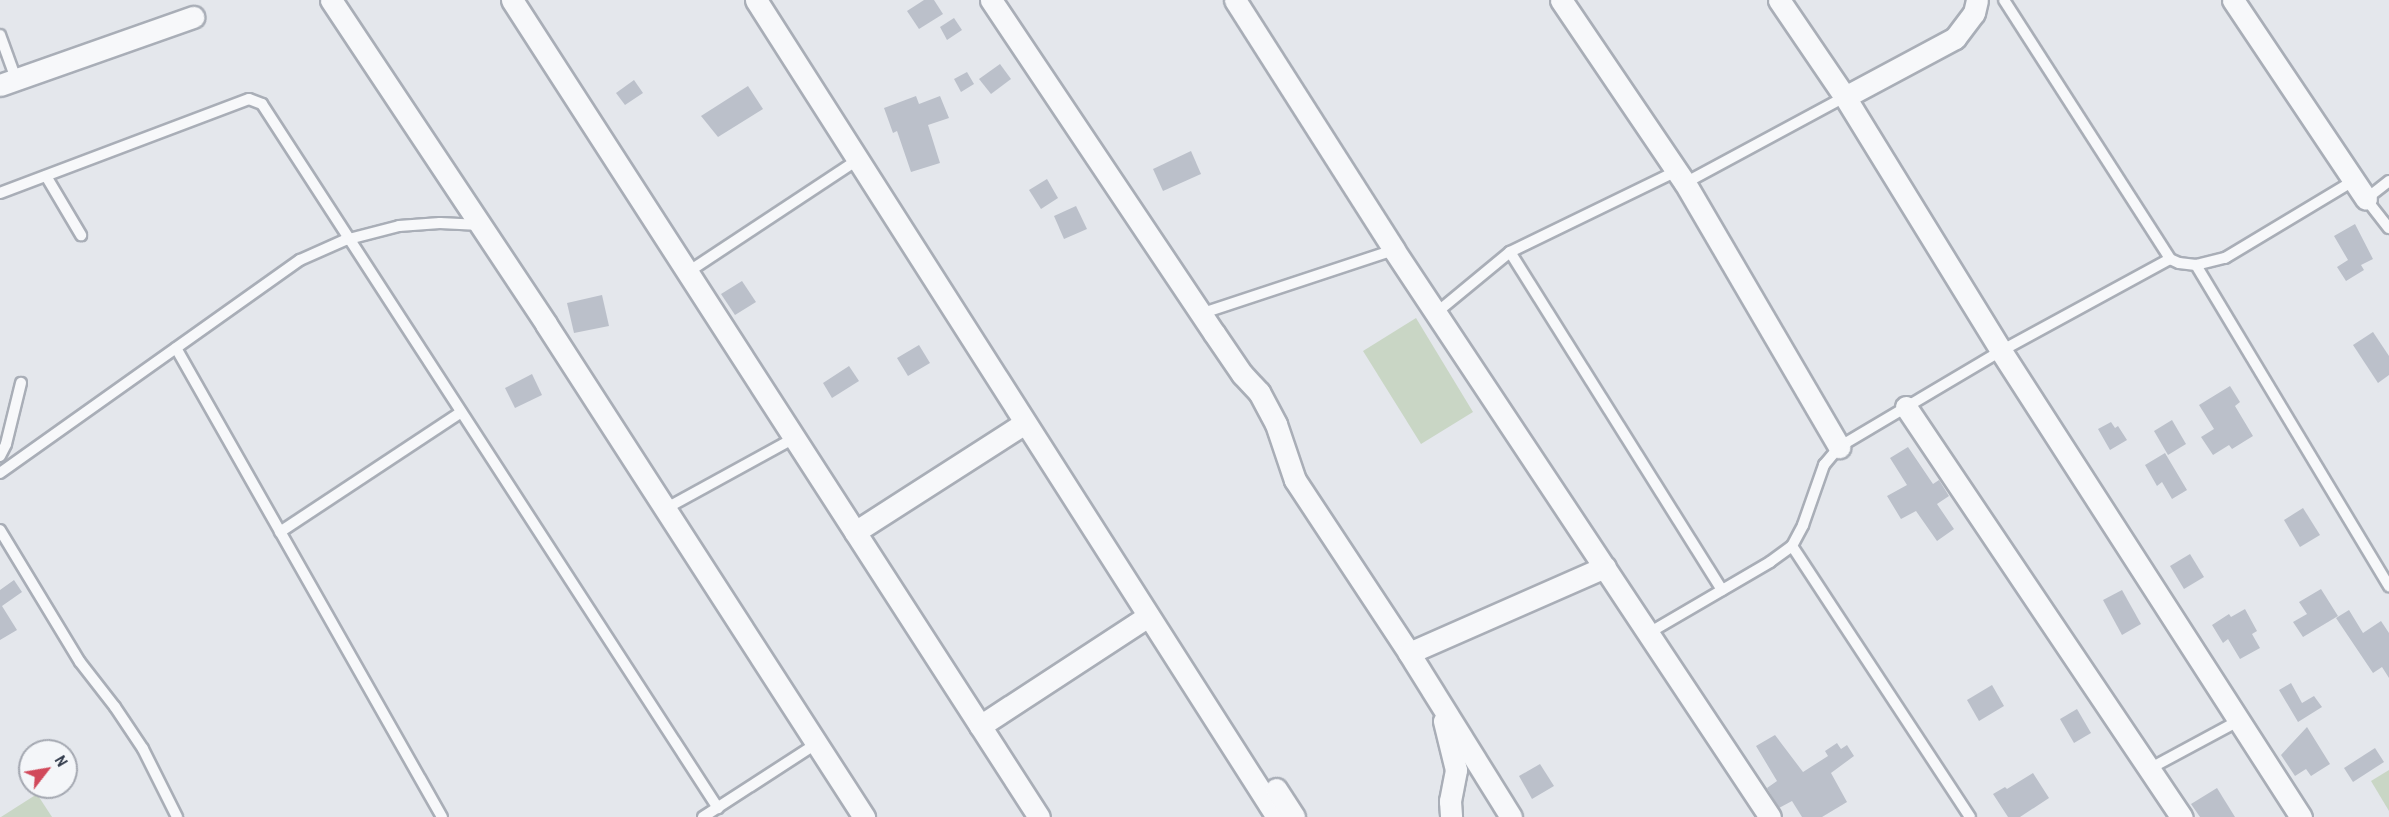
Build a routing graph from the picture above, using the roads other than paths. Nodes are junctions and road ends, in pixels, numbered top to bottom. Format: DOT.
graph roads {
  1 [pos="331,0"];
  2 [pos="756,0"];
  3 [pos="990,0"];
  4 [pos="1561,0"];
  5 [pos="1779,0"];
  6 [pos="1977,0"];
  7 [pos="2004,0"];
  8 [pos="2233,0"];
  9 [pos="517,2"];
  10 [pos="1242,2"];
  11 [pos="193,17"];
  12 [pos="0,35"];
  13 [pos="8,82"];
  14 [pos="1845,97"];
  15 [pos="838,132"];
  16 [pos="856,161"];
  17 [pos="46,176"];
  18 [pos="1680,178"];
  19 [pos="2354,180"];
  20 [pos="2389,181"];
  21 [pos="0,193"];
  22 [pos="2366,199"];
  23 [pos="481,225"];
  24 [pos="2389,228"];
  25 [pos="81,234"];
  26 [pos="349,239"];
  27 [pos="1394,250"];
  28 [pos="1510,252"];
  29 [pos="2170,259"];
  30 [pos="2196,265"];
  31 [pos="688,273"];
  32 [pos="1436,313"];
  33 [pos="1200,314"];
  34 [pos="176,348"];
  35 [pos="2001,351"];
  36 [pos="21,383"];
  37 [pos="1906,407"];
  38 [pos="461,412"];
  39 [pos="1024,423"];
  40 [pos="794,438"];
  41 [pos="1839,447"];
  42 [pos="0,456"];
  43 [pos="0,473"];
  44 [pos="665,509"];
  45 [pos="0,530"];
  46 [pos="280,532"];
  47 [pos="855,532"];
  48 [pos="1792,546"];
  49 [pos="1605,567"];
  50 [pos="2389,586"];
  51 [pos="1722,590"];
  52 [pos="1148,616"];
  53 [pos="1647,634"];
  54 [pos="1409,653"];
  55 [pos="1438,700"];
  56 [pos="2238,721"];
  57 [pos="980,726"];
  58 [pos="816,744"];
  59 [pos="2149,769"];
  60 [pos="718,808"];
  61 [pos="177,817"];
  62 [pos="442,817"];
  63 [pos="704,817"];
  64 [pos="864,817"];
  65 [pos="1039,817"];
  66 [pos="1277,817"];
  67 [pos="1294,817"];
  68 [pos="1451,817"];
  69 [pos="1510,817"];
  70 [pos="1770,817"];
  71 [pos="1970,817"];
  72 [pos="2182,817"];
  73 [pos="2301,817"];
  1 -- 23 [label="street"];
  2 -- 15 [label="street"];
  3 -- 33 [label="street"];
  4 -- 18 [label="street"];
  5 -- 14 [label="street"];
  6 -- 14 [label="street"];
  7 -- 29 [label="lane"];
  8 -- 19 [label="street"];
  9 -- 31 [label="street"];
  10 -- 27 [label="street"];
  11 -- 13 [label="street"];
  12 -- 13 [label="lane"];
  14 -- 18 [label="lane"];
  14 -- 35 [label="street"];
  15 -- 16 [label="street"];
  15 -- 67 [label="street"];
  16 -- 31 [label="lane"];
  16 -- 39 [label="street"];
  17 -- 21 [label="lane"];
  17 -- 25 [label="lane"];
  17 -- 26 [label="lane"];
  18 -- 28 [label="lane"];
  18 -- 41 [label="street"];
  19 -- 22 [label="street"];
  19 -- 30 [label="lane"];
  20 -- 22 [label="lane"];
  22 -- 24 [label="lane"];
  23 -- 26 [label="lane"];
  23 -- 44 [label="street"];
  26 -- 34 [label="lane"];
  26 -- 38 [label="lane"];
  27 -- 32 [label="street"];
  27 -- 33 [label="lane"];
  28 -- 32 [label="lane"];
  28 -- 51 [label="lane"];
  29 -- 30 [label="lane"];
  29 -- 35 [label="lane"];
  30 -- 50 [label="lane"];
  31 -- 40 [label="street"];
  32 -- 49 [label="street"];
  33 -- 54 [label="street"];
  34 -- 43 [label="lane"];
  34 -- 46 [label="lane"];
  35 -- 37 [label="lane"];
  35 -- 56 [label="street"];
  36 -- 42 [label="lane"];
  37 -- 41 [label="lane"];
  37 -- 59 [label="street"];
  38 -- 46 [label="lane"];
  38 -- 60 [label="lane"];
  39 -- 47 [label="street"];
  39 -- 52 [label="street"];
  40 -- 44 [label="lane"];
  40 -- 47 [label="street"];
  41 -- 48 [label="lane"];
  44 -- 58 [label="street"];
  45 -- 61 [label="lane"];
  46 -- 62 [label="lane"];
  47 -- 57 [label="street"];
  48 -- 51 [label="lane"];
  48 -- 71 [label="lane"];
  49 -- 53 [label="street"];
  49 -- 54 [label="street"];
  51 -- 53 [label="lane"];
  52 -- 57 [label="street"];
  52 -- 66 [label="street"];
  53 -- 70 [label="street"];
  54 -- 55 [label="street"];
  55 -- 68 [label="street"];
  55 -- 69 [label="street"];
  56 -- 59 [label="lane"];
  56 -- 73 [label="street"];
  57 -- 65 [label="street"];
  58 -- 60 [label="lane"];
  58 -- 64 [label="street"];
  59 -- 72 [label="street"];
  60 -- 63 [label="lane"];
}
